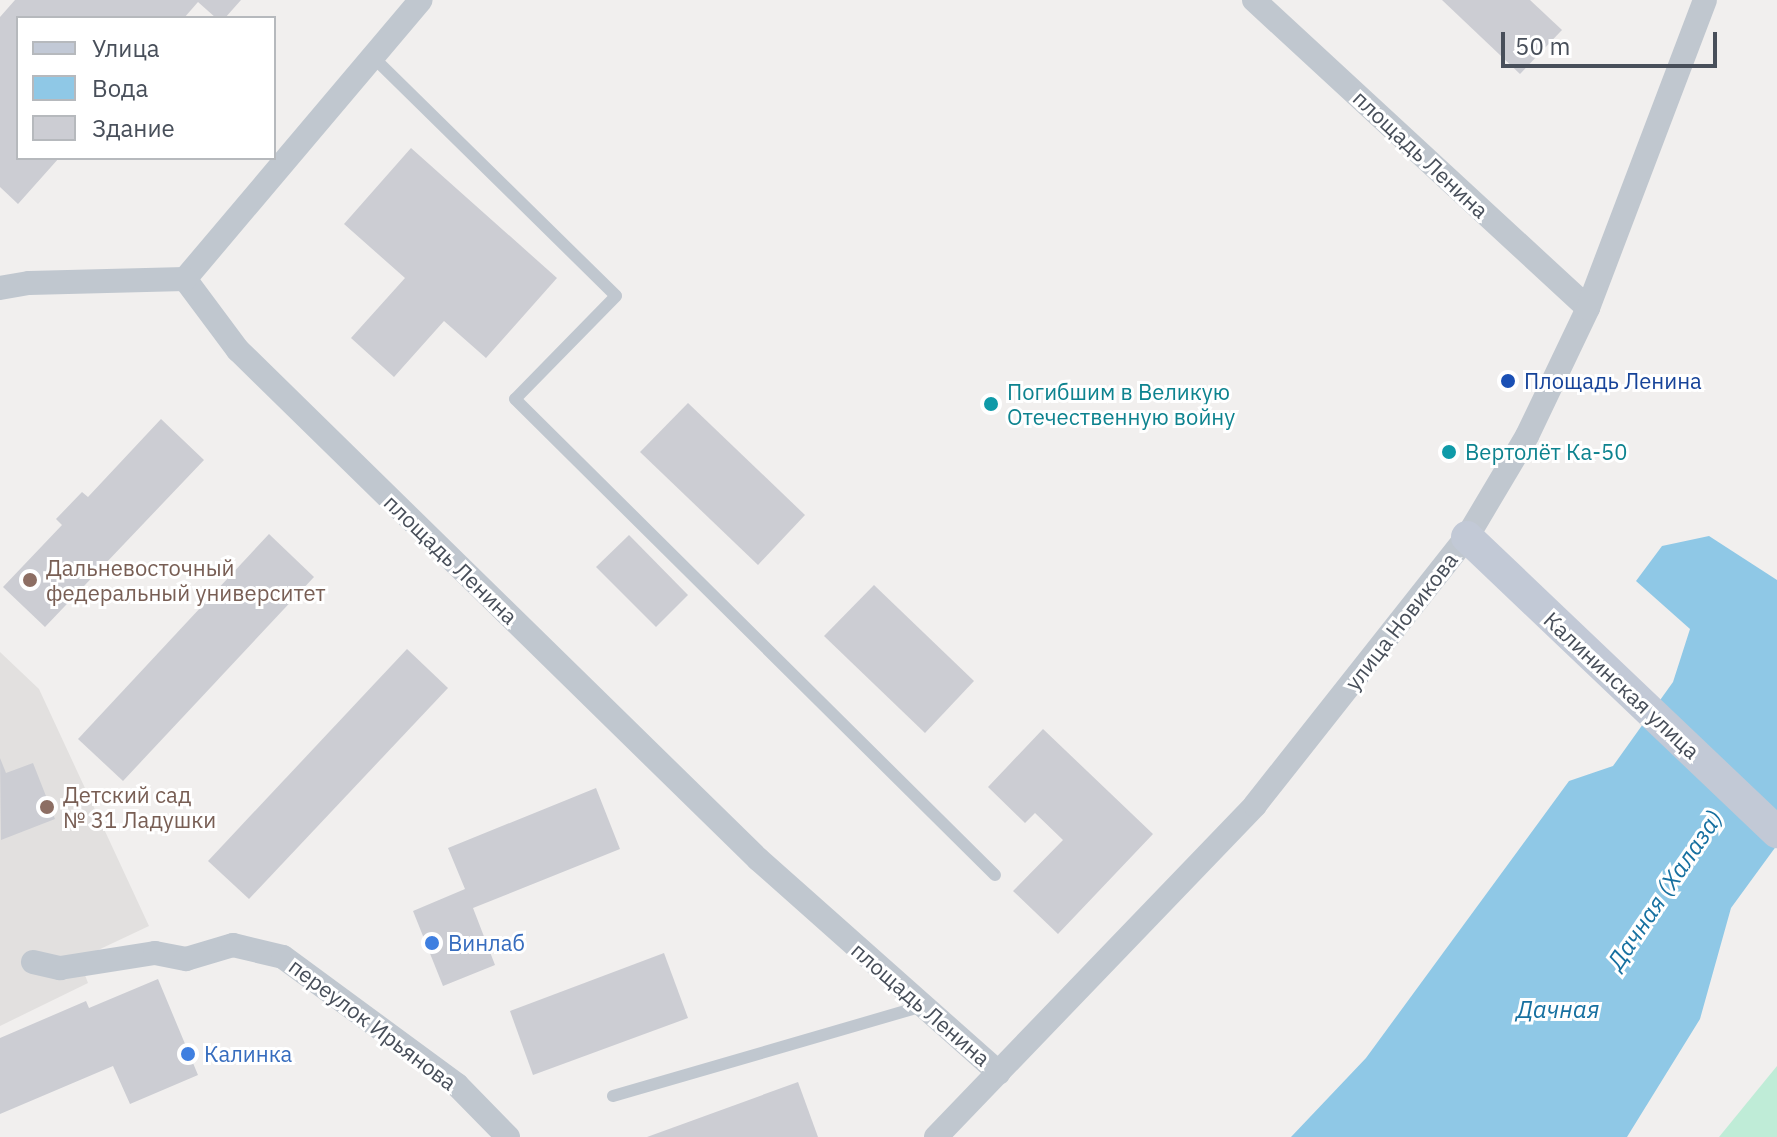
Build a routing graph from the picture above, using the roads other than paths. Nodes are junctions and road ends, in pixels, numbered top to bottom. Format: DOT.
graph roads {
  1 [pos="421,0"];
  2 [pos="1254,0"];
  3 [pos="1705,0"];
  4 [pos="374,58"];
  5 [pos="185,279"];
  6 [pos="0,288"];
  7 [pos="1588,308"];
  8 [pos="1467,537"];
  9 [pos="1777,832"];
  10 [pos="995,875"];
  11 [pos="33,962"];
  12 [pos="923,1006"];
  13 [pos="999,1073"];
  14 [pos="613,1096"];
  15 [pos="508,1137"];
  16 [pos="936,1137"];
  1 -- 4 [label="street"];
  2 -- 7 [label="street, площадь Ленина"];
  3 -- 7 [label="street, улица Новикова"];
  4 -- 5 [label="street"];
  4 -- 10 [label="lane"];
  5 -- 6 [label="street"];
  5 -- 12 [label="street, площадь Ленина"];
  7 -- 8 [label="street, улица Новикова"];
  8 -- 9 [label="street, Калининская улица"];
  8 -- 13 [label="street, улица Новикова"];
  11 -- 15 [label="street, переулок Ирьянова"];
  12 -- 13 [label="street, площадь Ленина"];
  12 -- 14 [label="lane"];
  13 -- 16 [label="street, улица Новикова"];
}
